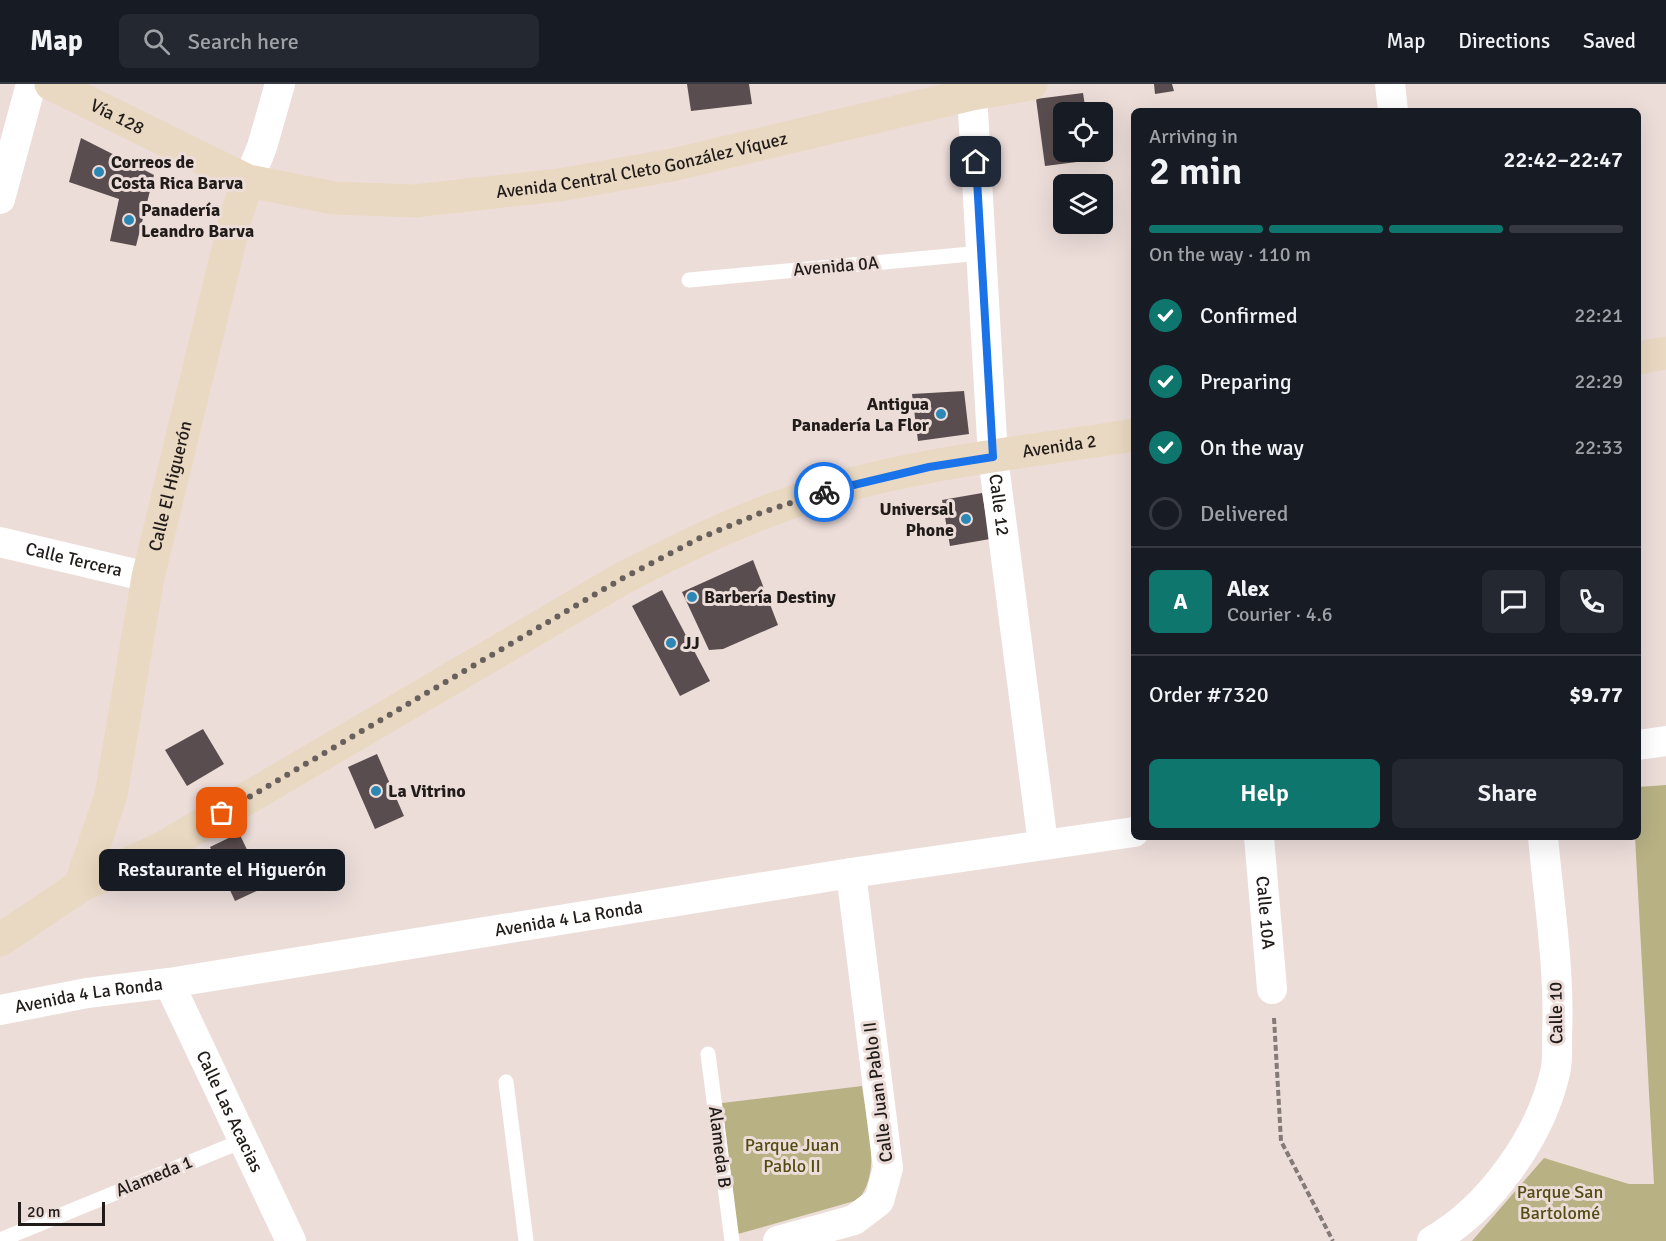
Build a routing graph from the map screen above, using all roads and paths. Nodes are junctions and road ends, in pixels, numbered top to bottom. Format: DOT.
graph roads {
  1 [pos="31,84"];
  2 [pos="51,84"];
  3 [pos="280,84"];
  4 [pos="1031,84"];
  5 [pos="1390,84"];
  6 [pos="972,94"];
  7 [pos="1393,108"];
  8 [pos="248,181"];
  9 [pos="0,199"];
  10 [pos="982,253"];
  11 [pos="689,280"];
  12 [pos="1666,353"];
  13 [pos="1641,357"];
  14 [pos="1131,435"];
  15 [pos="993,457"];
  16 [pos="0,542"];
  17 [pos="148,576"];
  18 [pos="1666,741"];
  19 [pos="1641,745"];
  20 [pos="111,795"];
  21 [pos="1131,832"];
  22 [pos="1259,840"];
  23 [pos="1544,840"];
  24 [pos="1043,844"];
  25 [pos="162,848"];
  26 [pos="851,873"];
  27 [pos="80,886"];
  28 [pos="0,940"];
  29 [pos="169,983"];
  30 [pos="1272,989"];
  31 [pos="2,1009"];
  32 [pos="708,1054"];
  33 [pos="506,1082"];
  34 [pos="242,1140"];
  35 [pos="0,1240"];
  36 [pos="291,1241"];
  37 [pos="526,1241"];
  38 [pos="732,1241"];
  39 [pos="778,1241"];
  40 [pos="1333,1241"];
  41 [pos="1432,1241"];
  1 -- 9 [label="street"];
  2 -- 8 [label="main road, Vía 128"];
  3 -- 8 [label="street"];
  4 -- 6 [label="main road, Avenida Central Cleto González Víquez"];
  5 -- 7 [label="street"];
  6 -- 8 [label="main road, Avenida Central Cleto González Víquez"];
  6 -- 10 [label="street, Calle 12"];
  8 -- 17 [label="main road, Calle El Higuerón"];
  10 -- 11 [label="lane, Avenida 0A"];
  10 -- 15 [label="street, Calle 12"];
  12 -- 13 [label="main road"];
  14 -- 15 [label="main road, Avenida 2"];
  15 -- 24 [label="street, Calle 12"];
  15 -- 25 [label="main road, Avenida 2"];
  16 -- 17 [label="street, Calle Tercera"];
  17 -- 20 [label="main road, Calle El Higuerón"];
  18 -- 19 [label="street"];
  20 -- 25 [label="main road, Calle El Higuerón"];
  20 -- 27 [label="main road, Calle El Higuerón"];
  21 -- 24 [label="street, Avenida 4 La Ronda"];
  22 -- 30 [label="street, Calle 10A"];
  23 -- 41 [label="street, Calle 10"];
  24 -- 26 [label="street, Avenida 4 La Ronda"];
  25 -- 27 [label="main road, Avenida 2"];
  26 -- 29 [label="street, Avenida 4 La Ronda"];
  26 -- 39 [label="street, Calle Juan Pablo II"];
  27 -- 28 [label="main road, Avenida 2"];
  29 -- 31 [label="street, Avenida 4 La Ronda"];
  29 -- 34 [label="street, Calle Las Acacias"];
  30 -- 40 [label="path"];
  32 -- 38 [label="lane, Alameda B"];
  33 -- 37 [label="lane"];
  34 -- 35 [label="lane, Alameda 1"];
  34 -- 36 [label="street, Calle Las Acacias"];
}
